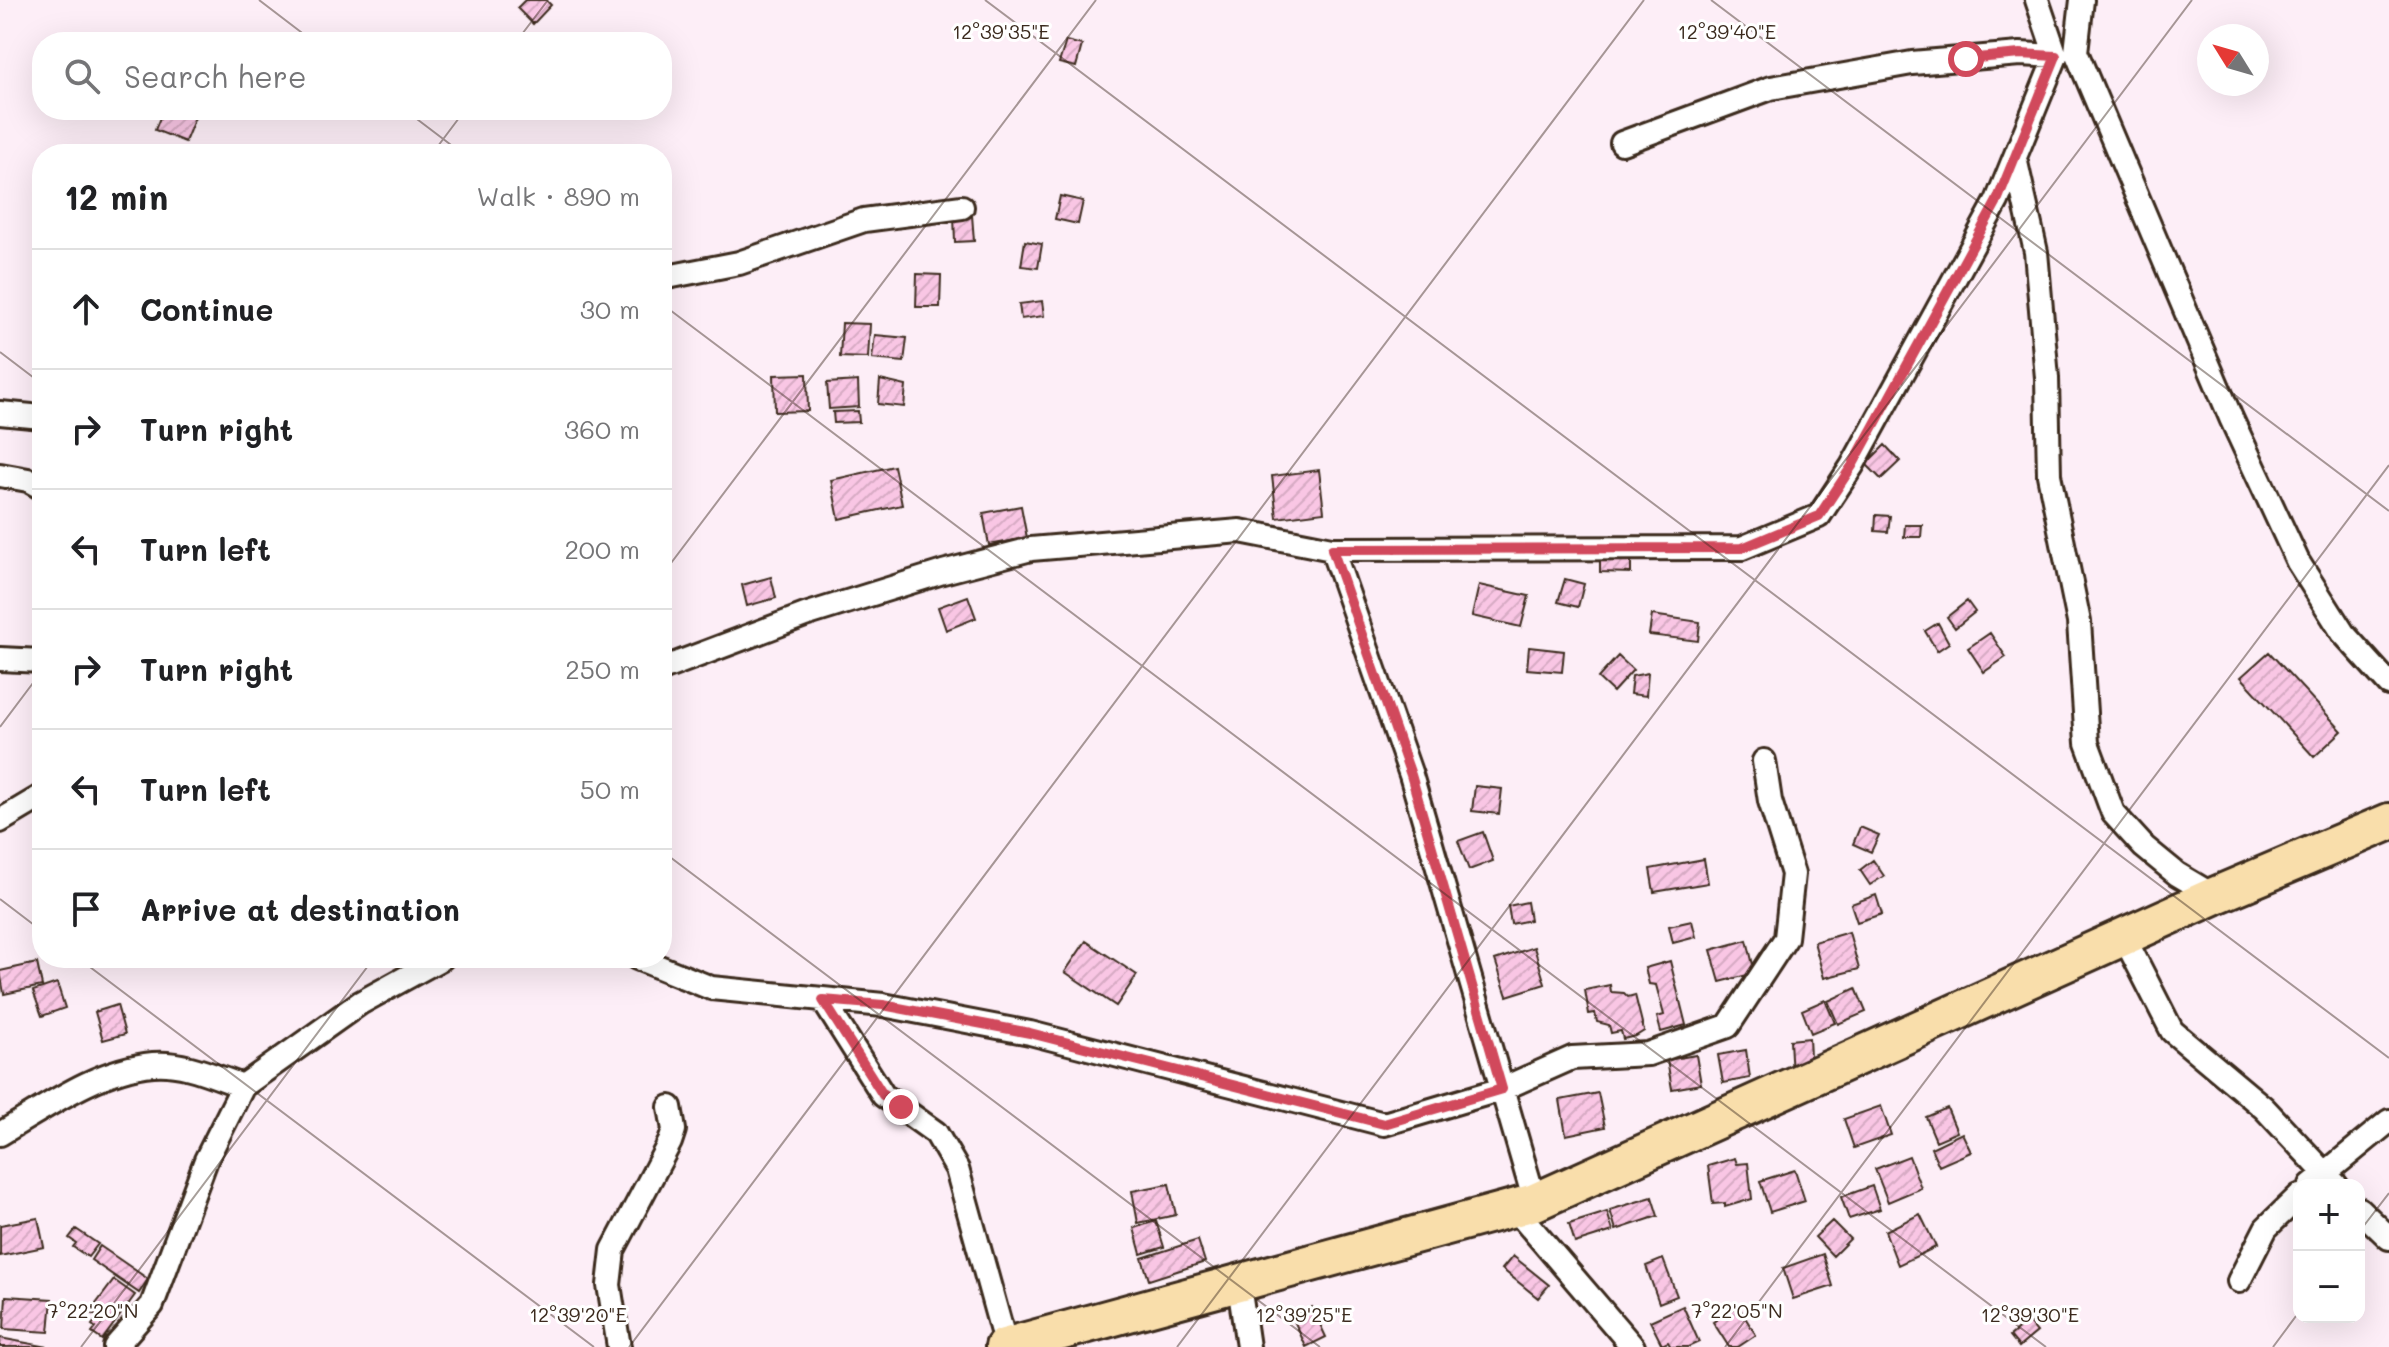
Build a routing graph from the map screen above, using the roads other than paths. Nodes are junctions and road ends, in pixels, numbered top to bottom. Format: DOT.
graph roads {
  1 [pos="2037,0"];
  2 [pos="2082,0"];
  3 [pos="2056,56"];
  4 [pos="1622,143"];
  5 [pos="2015,158"];
  6 [pos="962,207"];
  7 [pos="672,276"];
  8 [pos="0,413"];
  9 [pos="32,416"];
  10 [pos="0,475"];
  11 [pos="32,482"];
  12 [pos="1332,549"];
  13 [pos="0,659"];
  14 [pos="32,661"];
  15 [pos="672,665"];
  16 [pos="2389,684"];
  17 [pos="1764,761"];
  18 [pos="32,802"];
  19 [pos="0,821"];
  20 [pos="2389,822"];
  21 [pos="2214,896"];
  22 [pos="2124,937"];
  23 [pos="424,968"];
  24 [pos="662,968"];
  25 [pos="823,1000"];
  26 [pos="243,1086"];
  27 [pos="1502,1089"];
  28 [pos="670,1107"];
  29 [pos="2389,1121"];
  30 [pos="0,1134"];
  31 [pos="2322,1179"];
  32 [pos="2326,1179"];
  33 [pos="2293,1202"];
  34 [pos="1524,1205"];
  35 [pos="2365,1215"];
  36 [pos="2389,1238"];
  37 [pos="2239,1281"];
  38 [pos="1239,1285"];
  39 [pos="115,1347"];
  40 [pos="619,1347"];
  41 [pos="1005,1347"];
  42 [pos="1248,1347"];
  43 [pos="1633,1347"];
  1 -- 3 [label="street"];
  2 -- 16 [label="street"];
  3 -- 4 [label="street"];
  3 -- 5 [label="street"];
  5 -- 12 [label="street"];
  5 -- 21 [label="street"];
  6 -- 7 [label="street"];
  8 -- 9 [label="street"];
  10 -- 11 [label="street"];
  12 -- 15 [label="street"];
  12 -- 27 [label="street"];
  13 -- 14 [label="street"];
  17 -- 27 [label="street"];
  18 -- 19 [label="street"];
  20 -- 21 [label="main road"];
  21 -- 22 [label="main road"];
  22 -- 31 [label="street"];
  22 -- 34 [label="main road"];
  23 -- 26 [label="street"];
  24 -- 25 [label="street"];
  25 -- 27 [label="street"];
  25 -- 41 [label="street"];
  26 -- 30 [label="street"];
  26 -- 39 [label="street"];
  27 -- 34 [label="street"];
  28 -- 40 [label="street"];
  29 -- 32 [label="street"];
  33 -- 37 [label="street"];
  34 -- 38 [label="main road"];
  34 -- 43 [label="street"];
  35 -- 36 [label="street"];
  38 -- 41 [label="main road"];
  38 -- 42 [label="street"];
}
